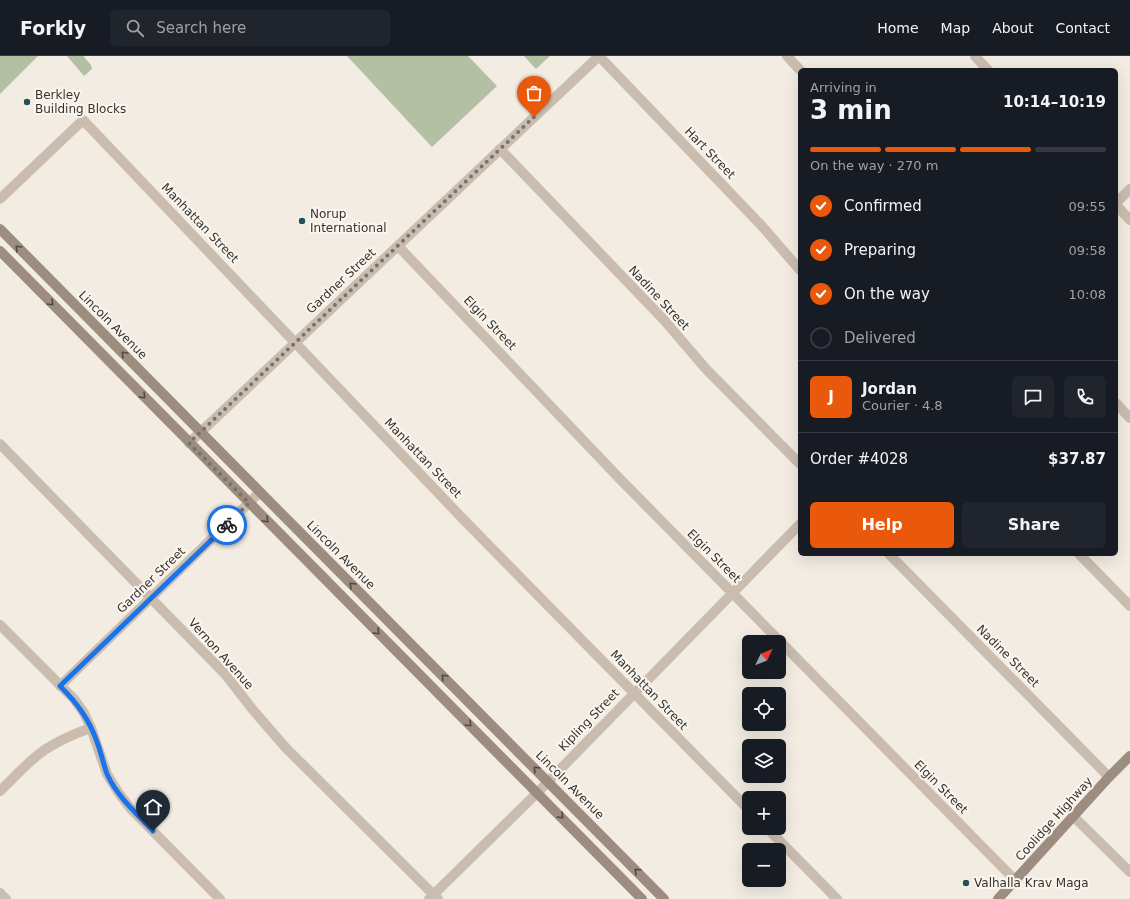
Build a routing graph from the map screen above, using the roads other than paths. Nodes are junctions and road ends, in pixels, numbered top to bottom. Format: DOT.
graph roads {
  1 [pos="599,56"];
  2 [pos="787,56"];
  3 [pos="975,56"];
  4 [pos="798,68"];
  5 [pos="986,68"];
  6 [pos="500,149"];
  7 [pos="1130,189"];
  8 [pos="0,199"];
  9 [pos="1118,202"];
  10 [pos="1118,206"];
  11 [pos="1130,220"];
  12 [pos="0,229"];
  13 [pos="398,246"];
  14 [pos="0,251"];
  15 [pos="798,268"];
  16 [pos="296,343"];
  17 [pos="1118,405"];
  18 [pos="1130,418"];
  19 [pos="200,432"];
  20 [pos="189,443"];
  21 [pos="0,444"];
  22 [pos="798,462"];
  23 [pos="260,492"];
  24 [pos="249,503"];
  25 [pos="798,526"];
  26 [pos="891,556"];
  27 [pos="1081,556"];
  28 [pos="732,594"];
  29 [pos="151,598"];
  30 [pos="1130,606"];
  31 [pos="0,625"];
  32 [pos="60,686"];
  33 [pos="634,693"];
  34 [pos="92,728"];
  35 [pos="1130,756"];
  36 [pos="1109,777"];
  37 [pos="548,781"];
  38 [pos="0,791"];
  39 [pos="537,792"];
  40 [pos="742,803"];
  41 [pos="1074,816"];
  42 [pos="774,835"];
  43 [pos="1130,872"];
  44 [pos="1016,881"];
  45 [pos="0,893"];
  46 [pos="434,897"];
  47 [pos="6,899"];
  48 [pos="220,899"];
  49 [pos="642,899"];
  50 [pos="664,899"];
  51 [pos="836,899"];
  52 [pos="998,899"];
  1 -- 6 [label="street, Gardner Street"];
  1 -- 15 [label="street, Hart Street"];
  2 -- 4 [label="street"];
  3 -- 5 [label="street"];
  6 -- 13 [label="street, Gardner Street"];
  6 -- 22 [label="street, Nadine Street"];
  7 -- 9 [label="street"];
  8 -- 16 [label="street, Manhattan Street"];
  10 -- 11 [label="street"];
  19 -- 12 [label="street, Lincoln Avenue, one-way"];
  13 -- 16 [label="street, Gardner Street"];
  13 -- 28 [label="street, Elgin Street"];
  14 -- 20 [label="street, one-way"];
  16 -- 19 [label="street, Gardner Street"];
  16 -- 33 [label="street, Manhattan Street"];
  17 -- 18 [label="street"];
  19 -- 20 [label="street, Gardner Street"];
  19 -- 23 [label="street, Lincoln Avenue"];
  20 -- 24 [label="street"];
  21 -- 29 [label="street, Vernon Avenue"];
  23 -- 24 [label="street, Gardner Street"];
  37 -- 23 [label="street, Lincoln Avenue, one-way"];
  24 -- 29 [label="street, Gardner Street"];
  24 -- 39 [label="street, one-way"];
  25 -- 28 [label="street, Kipling Street"];
  26 -- 36 [label="street, Nadine Street"];
  27 -- 30 [label="street"];
  28 -- 33 [label="street, Kipling Street"];
  28 -- 44 [label="street, Elgin Street"];
  29 -- 32 [label="street, Gardner Street"];
  29 -- 46 [label="street, Vernon Avenue"];
  31 -- 32 [label="street"];
  32 -- 34 [label="street"];
  33 -- 37 [label="street, Kipling Street"];
  33 -- 40 [label="street, Manhattan Street"];
  34 -- 38 [label="street"];
  34 -- 48 [label="street"];
  35 -- 36 [label="street, Coolidge Highway"];
  36 -- 41 [label="street, Coolidge Highway"];
  37 -- 39 [label="street, Kipling Street"];
  50 -- 37 [label="street, Lincoln Avenue, one-way"];
  39 -- 46 [label="street, Kipling Street"];
  39 -- 49 [label="street, one-way"];
  41 -- 43 [label="street"];
  41 -- 44 [label="street, Coolidge Highway"];
  42 -- 51 [label="street"];
  44 -- 52 [label="street, Coolidge Highway"];
  45 -- 47 [label="street"];
}
